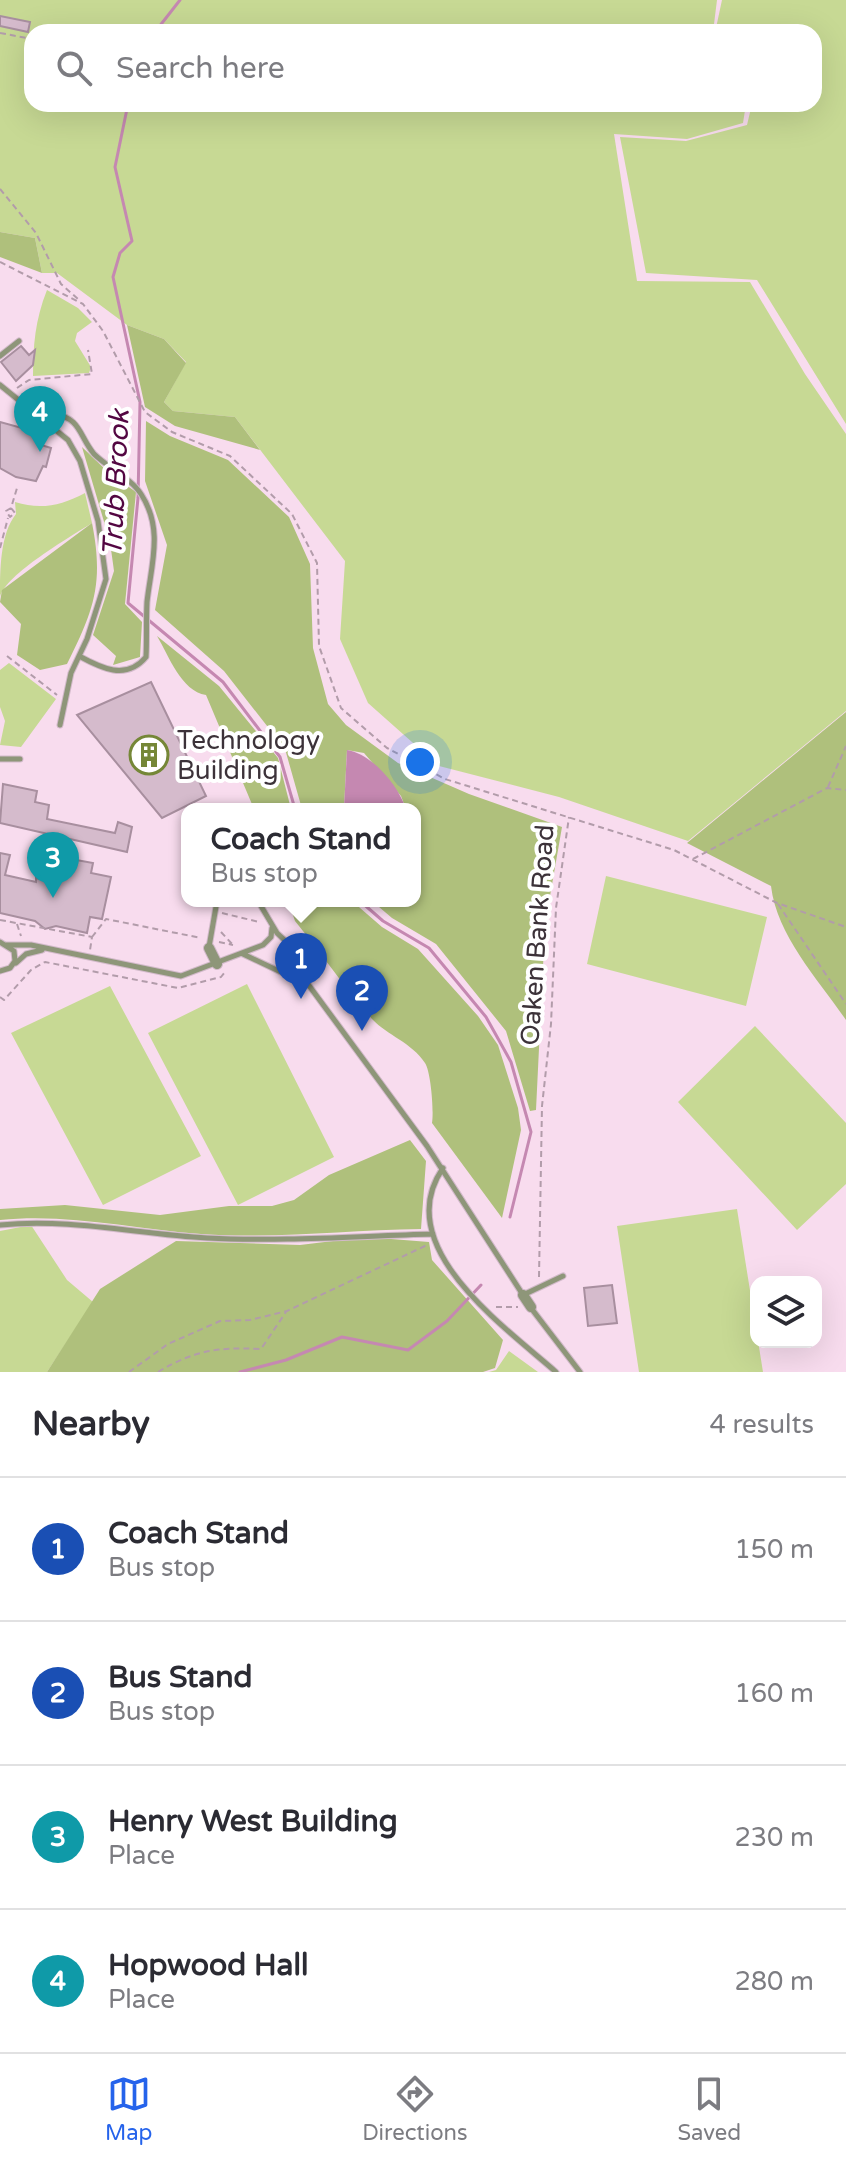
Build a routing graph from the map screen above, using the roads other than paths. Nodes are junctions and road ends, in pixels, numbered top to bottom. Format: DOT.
graph roads {
  1 [pos="19,341"];
  2 [pos="0,356"];
  3 [pos="0,385"];
  4 [pos="45,420"];
  5 [pos="79,656"];
  6 [pos="60,725"];
  7 [pos="0,759"];
  8 [pos="20,759"];
  9 [pos="216,907"];
  10 [pos="262,907"];
  11 [pos="272,925"];
  12 [pos="284,939"];
  13 [pos="269,940"];
  14 [pos="3,944"];
  15 [pos="209,944"];
  16 [pos="263,945"];
  17 [pos="47,950"];
  18 [pos="294,953"];
  19 [pos="242,954"];
  20 [pos="263,963"];
  21 [pos="14,965"];
  22 [pos="222,965"];
  23 [pos="0,971"];
  24 [pos="278,971"];
  25 [pos="315,994"];
  26 [pos="443,1168"];
  27 [pos="0,1225"];
  28 [pos="433,1236"];
  29 [pos="563,1276"];
  30 [pos="523,1295"];
  31 [pos="531,1307"];
  32 [pos="556,1372"];
  33 [pos="580,1372"];
  1 -- 2 [label="lane"];
  3 -- 4 [label="lane"];
  4 -- 5 [label="lane"];
  4 -- 5 [label="lane"];
  5 -- 6 [label="lane"];
  7 -- 8 [label="lane"];
  9 -- 15 [label="lane"];
  10 -- 11 [label="lane"];
  11 -- 12 [label="lane"];
  11 -- 13 [label="lane"];
  12 -- 13 [label="lane"];
  12 -- 18 [label="lane"];
  13 -- 16 [label="lane"];
  14 -- 17 [label="lane"];
  14 -- 21 [label="lane"];
  15 -- 22 [label="street"];
  16 -- 19 [label="lane"];
  16 -- 20 [label="lane"];
  17 -- 21 [label="lane"];
  17 -- 22 [label="lane"];
  18 -- 24 [label="lane"];
  18 -- 25 [label="lane"];
  19 -- 20 [label="lane"];
  19 -- 22 [label="lane"];
  20 -- 24 [label="lane"];
  21 -- 23 [label="lane"];
  24 -- 25 [label="lane"];
  25 -- 26 [label="lane"];
  26 -- 28 [label="lane"];
  26 -- 30 [label="lane"];
  27 -- 28 [label="lane"];
  28 -- 32 [label="lane"];
  29 -- 30 [label="lane"];
  30 -- 31 [label="street"];
  31 -- 33 [label="lane"];
}
